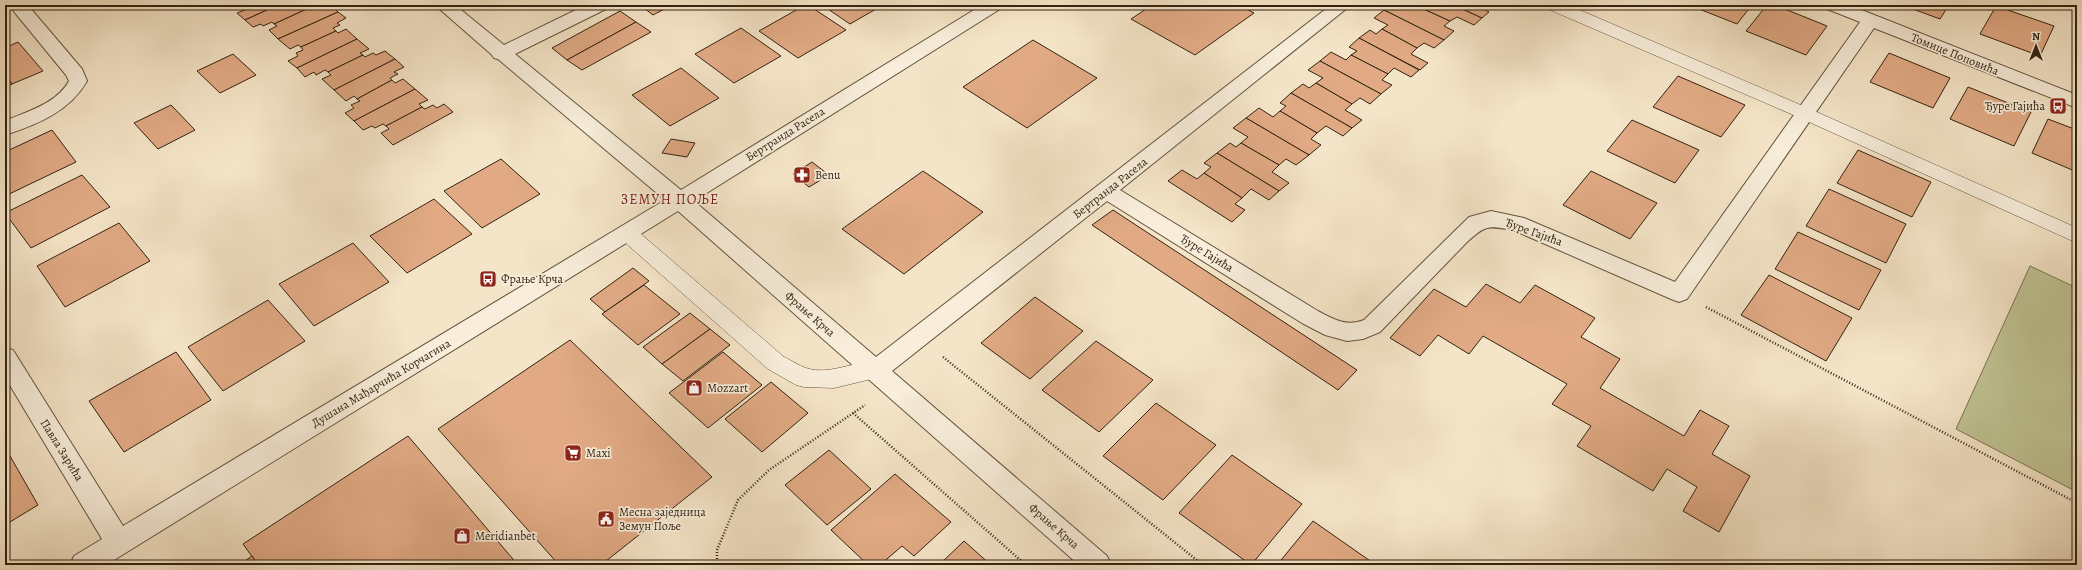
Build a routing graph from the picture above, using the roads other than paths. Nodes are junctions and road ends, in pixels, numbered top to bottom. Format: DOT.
graph roads {
  1 [pos="24,5"];
  2 [pos="444,5"];
  3 [pos="600,5"];
  4 [pos="994,5"];
  5 [pos="1342,5"];
  6 [pos="1554,5"];
  7 [pos="1833,5"];
  8 [pos="1870,20"];
  9 [pos="500,54"];
  10 [pos="2077,102"];
  11 [pos="1804,113"];
  12 [pos="5,128"];
  13 [pos="1106,191"];
  14 [pos="678,200"];
  15 [pos="627,233"];
  16 [pos="2077,236"];
  17 [pos="5,357"];
  18 [pos="884,377"];
  19 [pos="119,543"];
  20 [pos="83,565"];
  21 [pos="1098,565"];
  1 -- 12 [label="street"];
  2 -- 9 [label="street, Фрање Крча"];
  3 -- 9 [label="street"];
  4 -- 14 [label="street, Бертранда Расела"];
  5 -- 13 [label="street, Бертранда Расела"];
  6 -- 11 [label="lane"];
  7 -- 8 [label="street, Томице Поповића"];
  8 -- 10 [label="street, Томице Поповића"];
  8 -- 11 [label="street"];
  9 -- 14 [label="street, Фрање Крча"];
  11 -- 13 [label="street, Ђуре Гајића"];
  11 -- 16 [label="lane"];
  13 -- 18 [label="street, Бертранда Расела"];
  14 -- 15 [label="street, Душана Мађарчића Корчагина"];
  14 -- 18 [label="street, Фрање Крча"];
  15 -- 18 [label="lane"];
  15 -- 19 [label="street, Душана Мађарчића Корчагина"];
  17 -- 19 [label="street, Павла Зарића"];
  18 -- 21 [label="street, Фрање Крча"];
  19 -- 20 [label="street, Душана Мађарчића Корчагина"];
}
